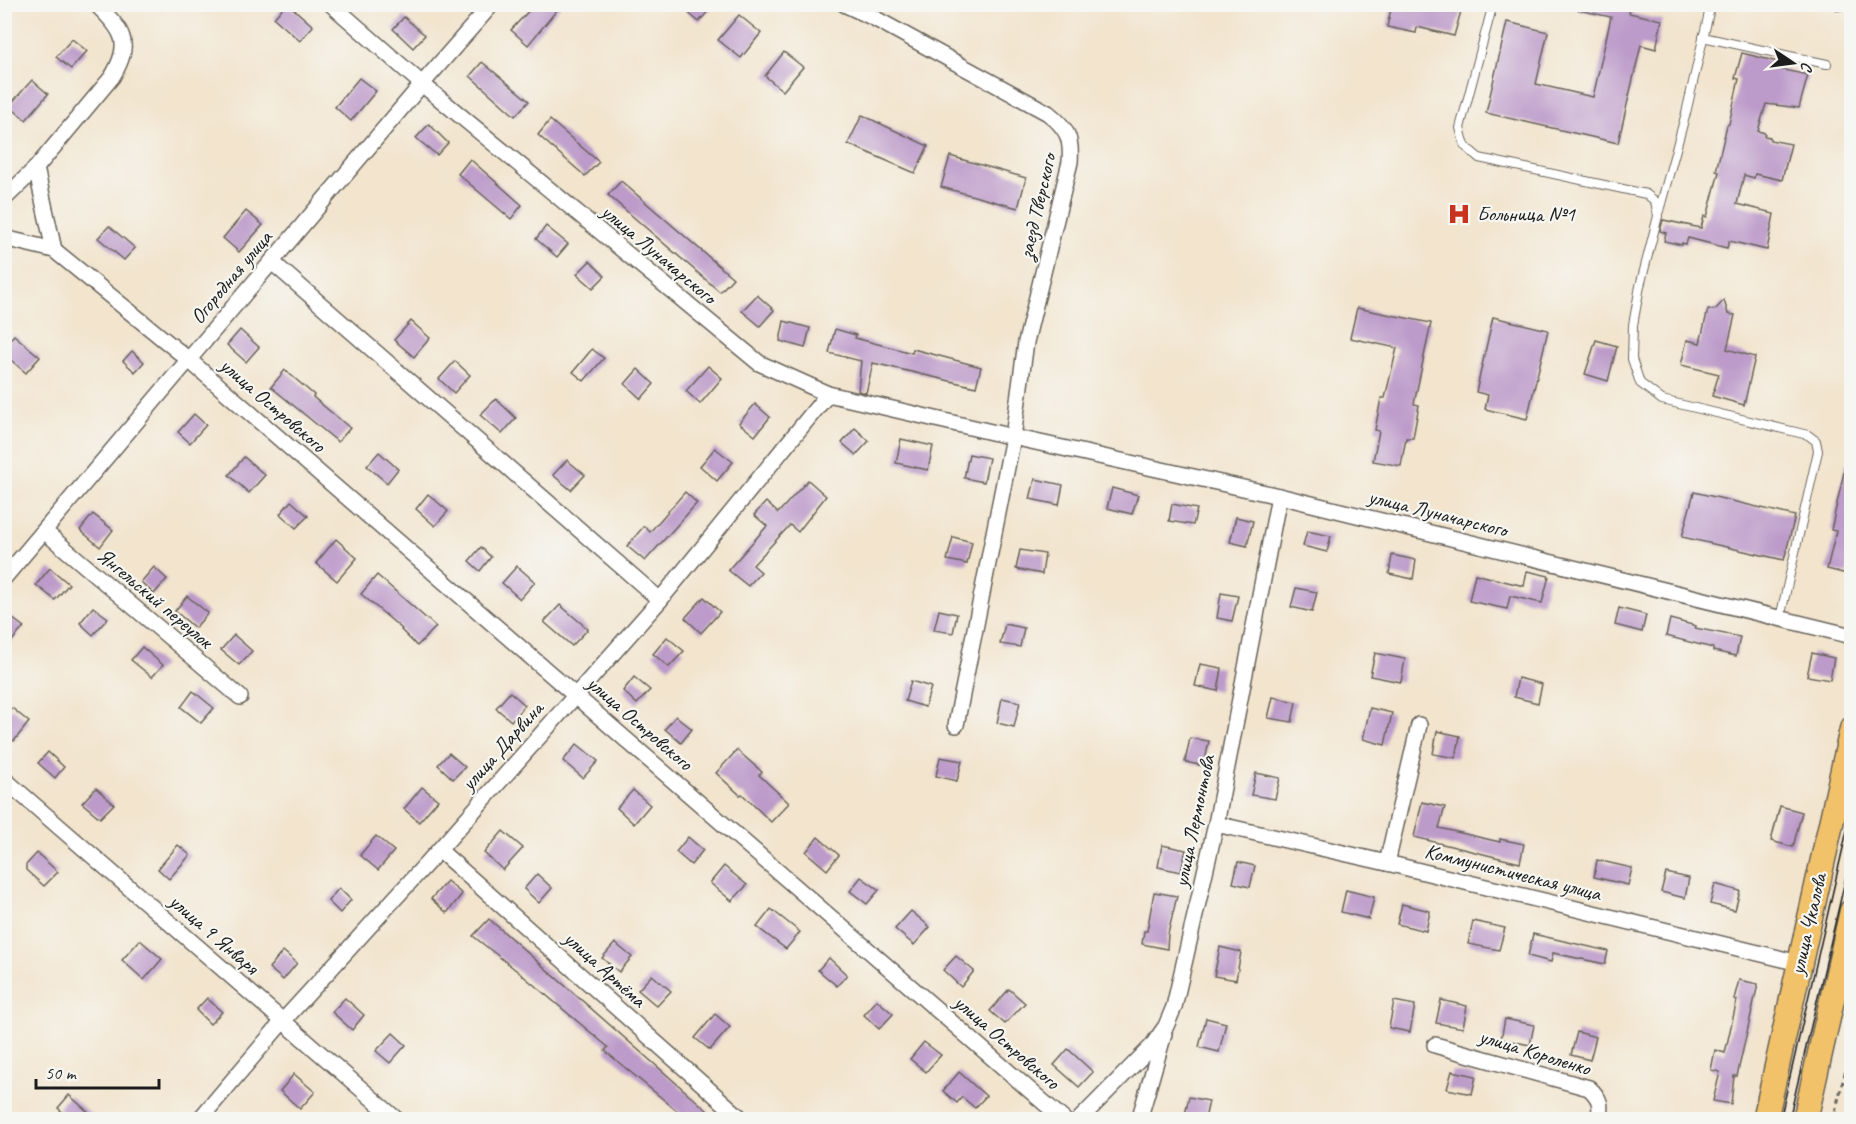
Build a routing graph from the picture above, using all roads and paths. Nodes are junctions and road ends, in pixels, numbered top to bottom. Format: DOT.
graph roads {
  1 [pos="96,4"];
  2 [pos="331,4"];
  3 [pos="492,4"];
  4 [pos="844,4"];
  5 [pos="1493,4"];
  6 [pos="1710,4"];
  7 [pos="1703,37"];
  8 [pos="1827,64"];
  9 [pos="422,84"];
  10 [pos="36,168"];
  11 [pos="4,199"];
  12 [pos="1658,216"];
  13 [pos="4,238"];
  14 [pos="54,250"];
  15 [pos="272,262"];
  16 [pos="189,360"];
  17 [pos="828,394"];
  18 [pos="1012,437"];
  19 [pos="1279,496"];
  20 [pos="44,531"];
  21 [pos="4,578"];
  22 [pos="660,600"];
  23 [pos="1780,618"];
  24 [pos="1851,636"];
  25 [pos="576,695"];
  26 [pos="240,697"];
  27 [pos="956,725"];
  28 [pos="1419,725"];
  29 [pos="1851,729"];
  30 [pos="4,779"];
  31 [pos="1216,824"];
  32 [pos="439,850"];
  33 [pos="1387,863"];
  34 [pos="1851,911"];
  35 [pos="1800,963"];
  36 [pos="1845,973"];
  37 [pos="283,1021"];
  38 [pos="1166,1026"];
  39 [pos="1435,1045"];
  40 [pos="1851,1046"];
  41 [pos="199,1119"];
  42 [pos="397,1119"];
  43 [pos="743,1119"];
  44 [pos="1064,1119"];
  45 [pos="1078,1119"];
  46 [pos="1139,1119"];
  47 [pos="1598,1119"];
  48 [pos="1765,1119"];
  49 [pos="1805,1119"];
  50 [pos="1833,1119"];
  1 -- 10 [label="street"];
  2 -- 9 [label="street, улица Луначарского"];
  3 -- 9 [label="street, Огородная улица"];
  4 -- 18 [label="street, заезд Тверского"];
  5 -- 12 [label="lane"];
  6 -- 7 [label="lane"];
  7 -- 8 [label="lane"];
  7 -- 12 [label="lane"];
  9 -- 15 [label="street, Огородная улица"];
  9 -- 17 [label="street, улица Луначарского"];
  10 -- 11 [label="street"];
  10 -- 14 [label="street"];
  12 -- 23 [label="lane"];
  13 -- 14 [label="street"];
  14 -- 16 [label="street, улица Островского"];
  15 -- 16 [label="street, Огородная улица"];
  15 -- 22 [label="street"];
  16 -- 20 [label="street, Огородная улица"];
  16 -- 25 [label="street, улица Островского"];
  17 -- 18 [label="street, улица Луначарского"];
  17 -- 22 [label="street, улица Дарвина"];
  18 -- 19 [label="street, улица Луначарского"];
  18 -- 27 [label="street"];
  19 -- 23 [label="street, улица Луначарского"];
  19 -- 31 [label="street, улица Лермонтова"];
  20 -- 21 [label="street, Огородная улица"];
  20 -- 26 [label="street, Янгельский переулок"];
  22 -- 25 [label="street, улица Дарвина"];
  23 -- 24 [label="street, улица Луначарского"];
  25 -- 32 [label="street, улица Дарвина"];
  25 -- 44 [label="street, улица Островского"];
  28 -- 33 [label="street"];
  29 -- 35 [label="main road, улица Чкалова"];
  30 -- 37 [label="street, улица 9 Января"];
  31 -- 33 [label="street, Коммунистическая улица"];
  31 -- 38 [label="street, улица Лермонтова"];
  32 -- 37 [label="street, улица Дарвина"];
  32 -- 43 [label="street, улица Артёма"];
  33 -- 35 [label="street, Коммунистическая улица"];
  34 -- 36 [label="main road, улица Чкалова"];
  35 -- 48 [label="main road, улица Чкалова"];
  36 -- 49 [label="main road, улица Чкалова"];
  37 -- 41 [label="street, улица Дарвина"];
  37 -- 42 [label="street, улица 9 Января"];
  38 -- 45 [label="street, улица Лермонтова"];
  38 -- 46 [label="street"];
  39 -- 47 [label="street, улица Короленко"];
  40 -- 50 [label="path"];
}
